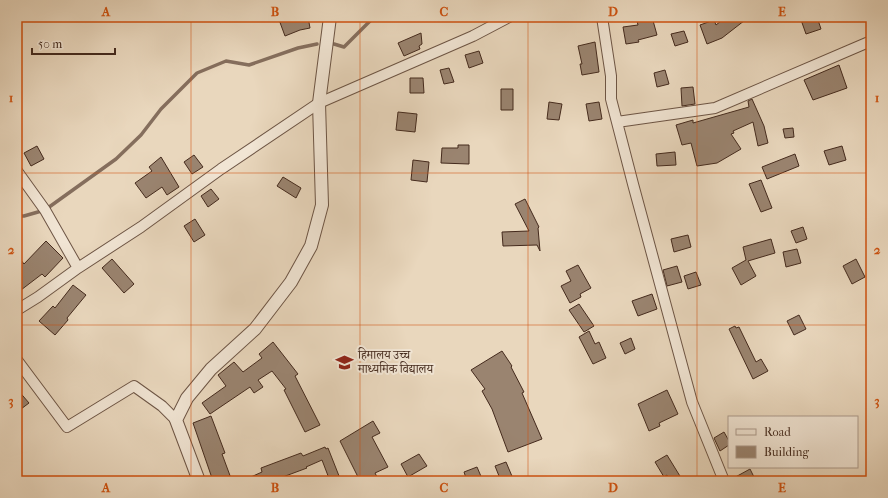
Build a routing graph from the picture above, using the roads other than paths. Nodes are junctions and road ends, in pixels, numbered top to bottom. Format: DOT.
graph roads {
  1 [pos="330,17"];
  2 [pos="509,17"];
  3 [pos="602,17"];
  4 [pos="871,42"];
  5 [pos="319,103"];
  6 [pos="617,122"];
  7 [pos="17,171"];
  8 [pos="78,268"];
  9 [pos="17,310"];
  10 [pos="17,360"];
  11 [pos="176,420"];
  12 [pos="199,481"];
  13 [pos="724,481"];
  1 -- 5 [label="street"];
  2 -- 5 [label="street"];
  3 -- 6 [label="street"];
  4 -- 6 [label="street"];
  5 -- 8 [label="street"];
  5 -- 11 [label="street"];
  6 -- 13 [label="street"];
  7 -- 8 [label="street"];
  8 -- 9 [label="street"];
  10 -- 11 [label="street"];
  11 -- 12 [label="street"];
}
